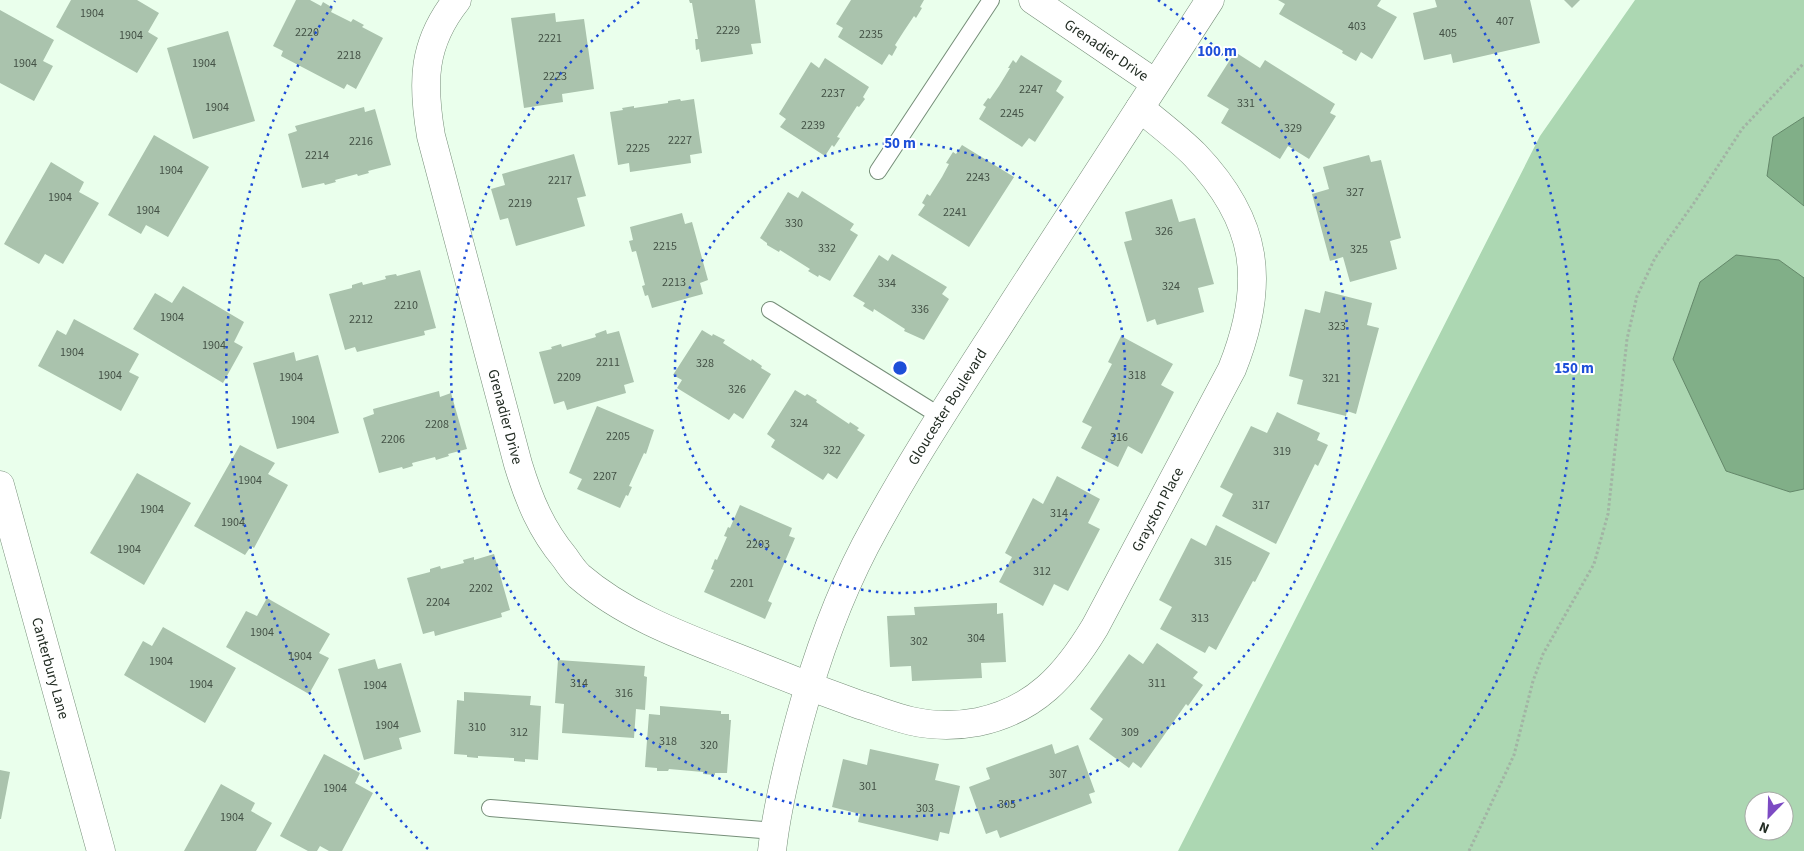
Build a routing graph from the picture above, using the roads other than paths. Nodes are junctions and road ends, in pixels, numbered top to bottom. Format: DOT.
graph roads {
  1 [pos="457,0"];
  2 [pos="991,0"];
  3 [pos="1033,0"];
  4 [pos="1210,0"];
  5 [pos="1155,84"];
  6 [pos="1140,108"];
  7 [pos="878,171"];
  8 [pos="770,310"];
  9 [pos="940,416"];
  10 [pos="0,485"];
  11 [pos="809,687"];
  12 [pos="490,808"];
  13 [pos="773,841"];
  14 [pos="101,851"];
  1 -- 11 [label="street, Grenadier Drive"];
  2 -- 7 [label="lane"];
  3 -- 5 [label="street, Grenadier Drive"];
  4 -- 5 [label="street, Gloucester Boulevard"];
  5 -- 6 [label="street, Gloucester Boulevard"];
  6 -- 9 [label="street, Gloucester Boulevard"];
  6 -- 11 [label="street, Grayston Place"];
  8 -- 9 [label="lane"];
  9 -- 11 [label="street, Gloucester Boulevard"];
  10 -- 14 [label="street, Canterbury Lane"];
  11 -- 13 [label="street, Gloucester Boulevard"];
  12 -- 13 [label="lane"];
}
